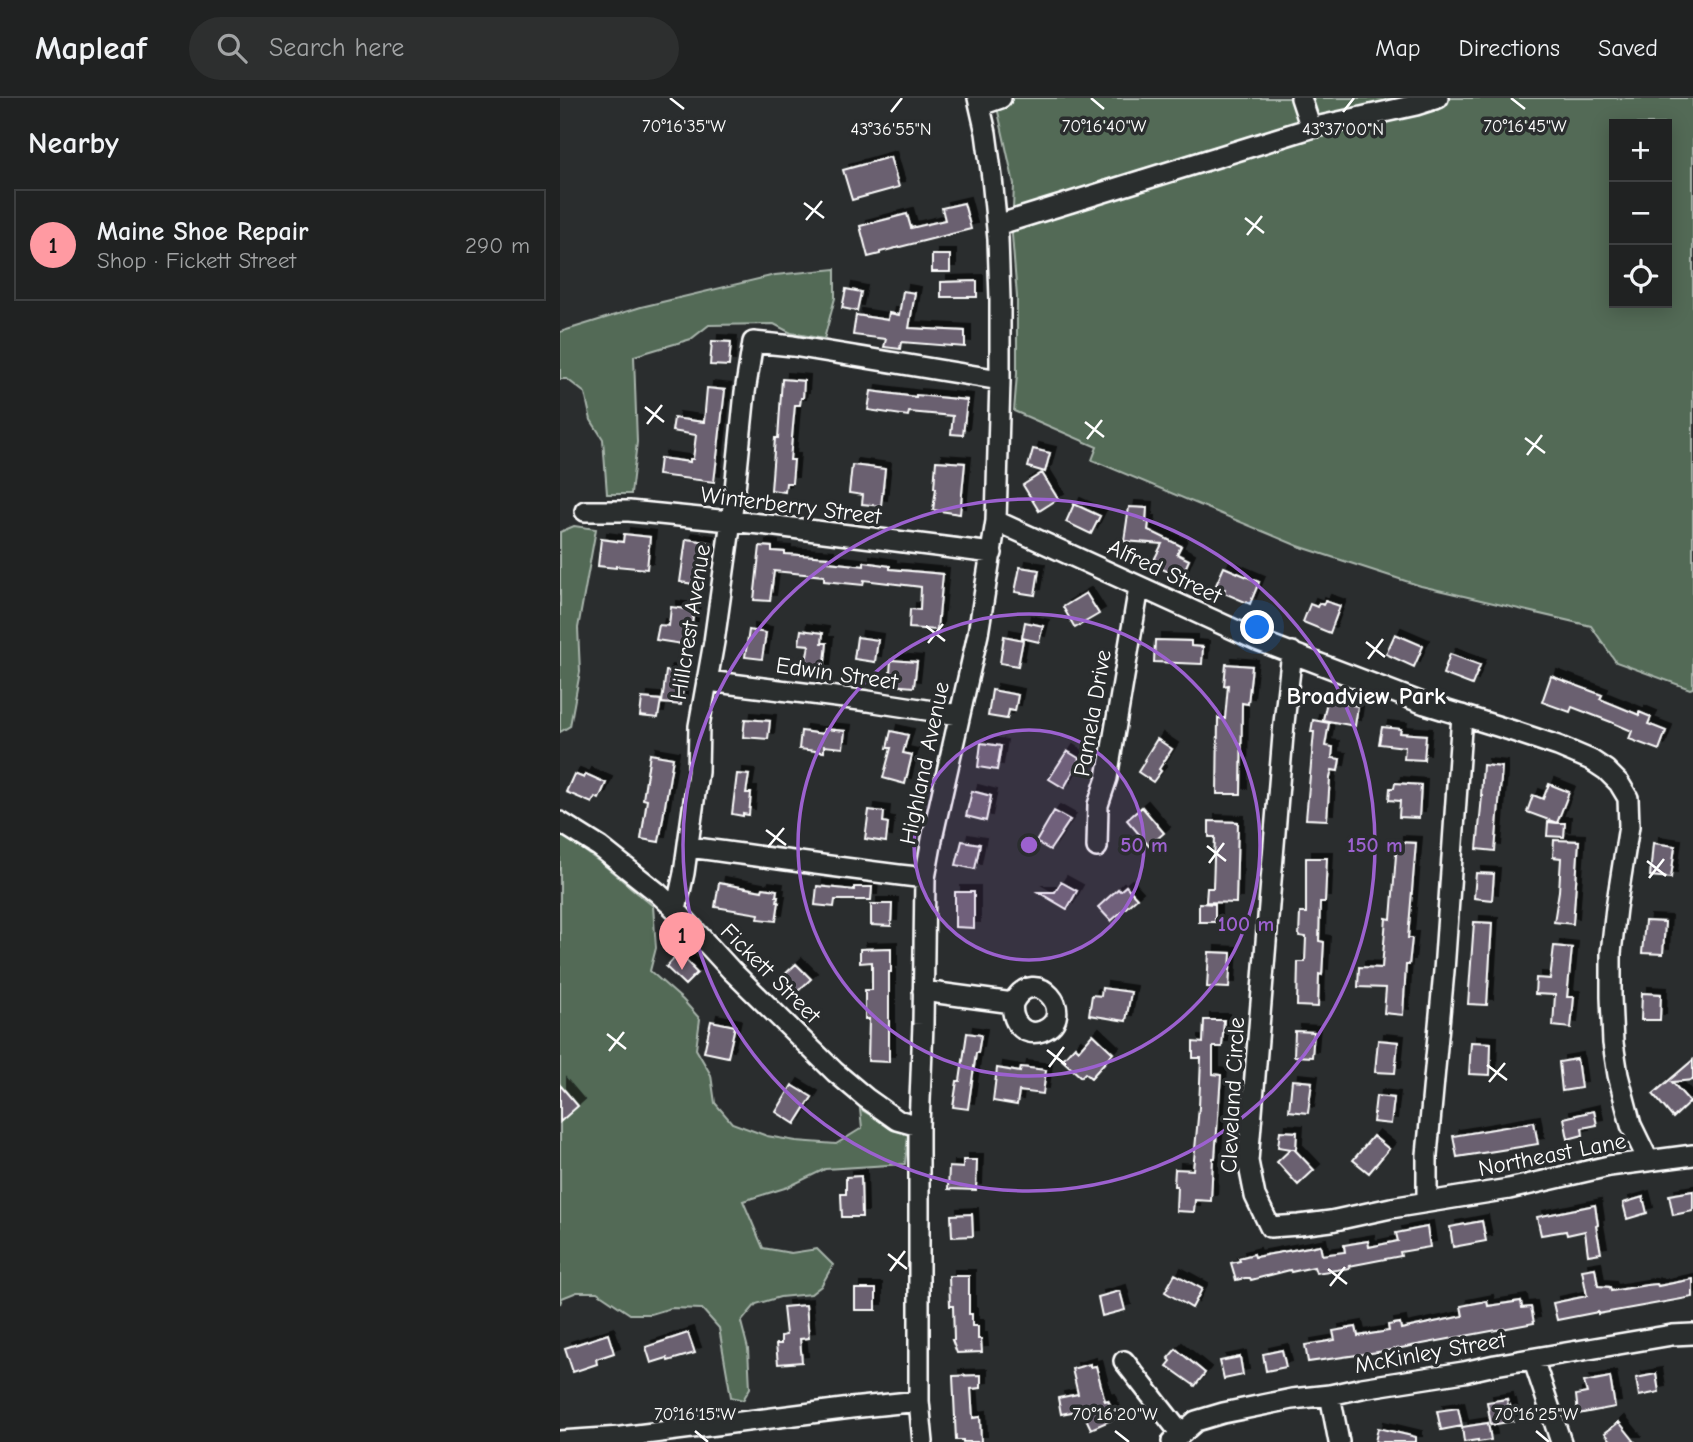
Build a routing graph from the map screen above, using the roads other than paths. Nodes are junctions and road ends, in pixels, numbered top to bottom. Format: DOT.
graph roads {
  1 [pos="1000,98"];
  2 [pos="1301,98"];
  3 [pos="1438,98"];
  4 [pos="979,101"];
  5 [pos="1311,128"];
  6 [pos="997,225"];
  7 [pos="1000,380"];
  8 [pos="585,511"];
  9 [pos="996,521"];
  10 [pos="730,522"];
  11 [pos="992,553"];
  12 [pos="1139,587"];
  13 [pos="1292,652"];
  14 [pos="708,681"];
  15 [pos="959,715"];
  16 [pos="1462,715"];
  17 [pos="560,822"];
  18 [pos="688,847"];
  19 [pos="1097,847"];
  20 [pos="925,878"];
  21 [pos="676,910"];
  22 [pos="923,990"];
  23 [pos="1013,1003"];
  24 [pos="919,1126"];
  25 [pos="1690,1155"];
  26 [pos="1648,1160"];
  27 [pos="1427,1202"];
  28 [pos="1693,1334"];
  29 [pos="1533,1359"];
  30 [pos="1124,1361"];
  31 [pos="1330,1395"];
  32 [pos="919,1401"];
  33 [pos="1176,1438"];
  34 [pos="560,1441"];
  35 [pos="923,1442"];
  36 [pos="1339,1442"];
  37 [pos="1561,1442"];
  1 -- 4 [label="street"];
  2 -- 5 [label="street"];
  3 -- 5 [label="street"];
  4 -- 6 [label="street, Highland Avenue"];
  5 -- 6 [label="street"];
  6 -- 7 [label="street, Highland Avenue"];
  7 -- 9 [label="street, Highland Avenue"];
  7 -- 10 [label="street, Hillcrest Avenue"];
  8 -- 10 [label="street, Winterberry Street"];
  9 -- 11 [label="street, Highland Avenue"];
  9 -- 12 [label="street, Alfred Street"];
  10 -- 11 [label="street, Winterberry Street"];
  10 -- 14 [label="street, Hillcrest Avenue"];
  11 -- 15 [label="street, Highland Avenue"];
  12 -- 13 [label="street, Alfred Street"];
  12 -- 19 [label="street, Pamela Drive"];
  13 -- 16 [label="street, Alfred Street"];
  13 -- 27 [label="street, Cleveland Circle"];
  14 -- 15 [label="street, Edwin Street"];
  14 -- 18 [label="street, Hillcrest Avenue"];
  15 -- 20 [label="street, Highland Avenue"];
  16 -- 26 [label="street, Alfred Street"];
  16 -- 27 [label="street"];
  17 -- 21 [label="street, Fickett Street"];
  18 -- 20 [label="street"];
  18 -- 21 [label="street, Hillcrest Avenue"];
  20 -- 22 [label="street, Highland Avenue"];
  21 -- 24 [label="street, Fickett Street"];
  22 -- 23 [label="street"];
  22 -- 24 [label="street, Highland Avenue"];
  24 -- 32 [label="street, Highland Avenue"];
  25 -- 26 [label="street, Northeast Lane"];
  26 -- 27 [label="street, Northeast Lane"];
  28 -- 29 [label="street, McKinley Street"];
  29 -- 31 [label="street, McKinley Street"];
  29 -- 37 [label="street"];
  30 -- 33 [label="street"];
  31 -- 33 [label="street, McKinley Street"];
  31 -- 36 [label="street"];
  32 -- 34 [label="street"];
  32 -- 35 [label="street, Highland Avenue"];
}
